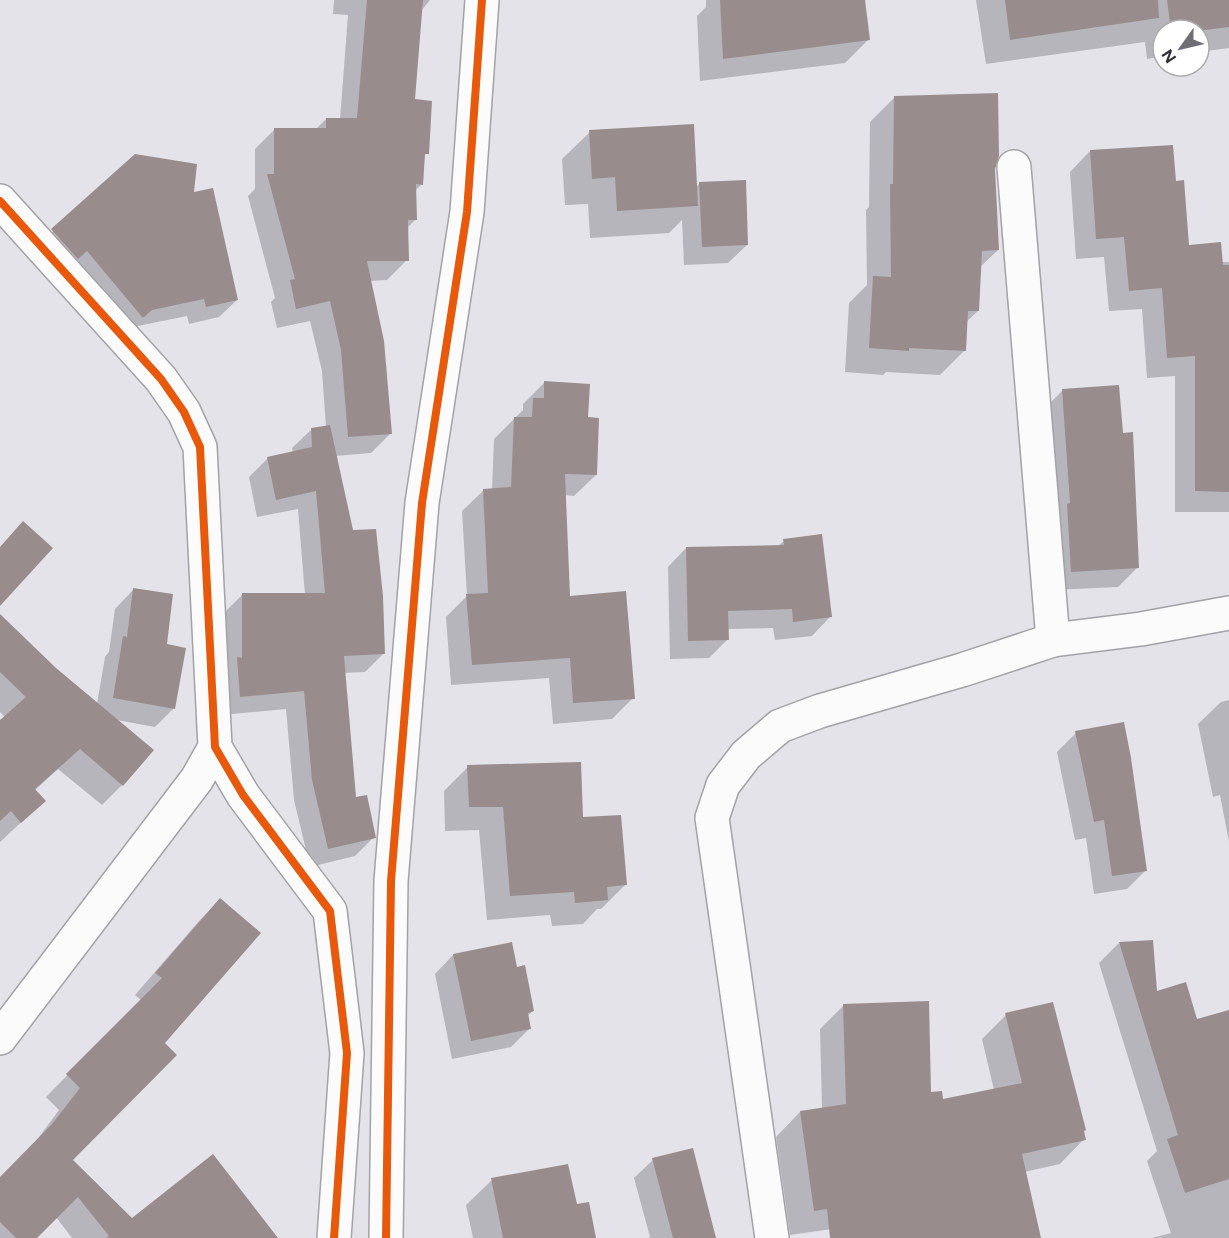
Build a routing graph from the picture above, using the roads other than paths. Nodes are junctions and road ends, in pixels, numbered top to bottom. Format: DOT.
graph roads {
  1 [pos="482,0"];
  2 [pos="1014,167"];
  3 [pos="0,201"];
  4 [pos="1229,613"];
  5 [pos="1053,640"];
  6 [pos="215,747"];
  7 [pos="0,1038"];
  8 [pos="334,1238"];
  9 [pos="386,1238"];
  10 [pos="772,1238"];
  1 -- 9 [label="street"];
  2 -- 5 [label="street"];
  3 -- 6 [label="street"];
  4 -- 5 [label="street"];
  5 -- 10 [label="street"];
  6 -- 7 [label="street"];
  6 -- 8 [label="street"];
}
